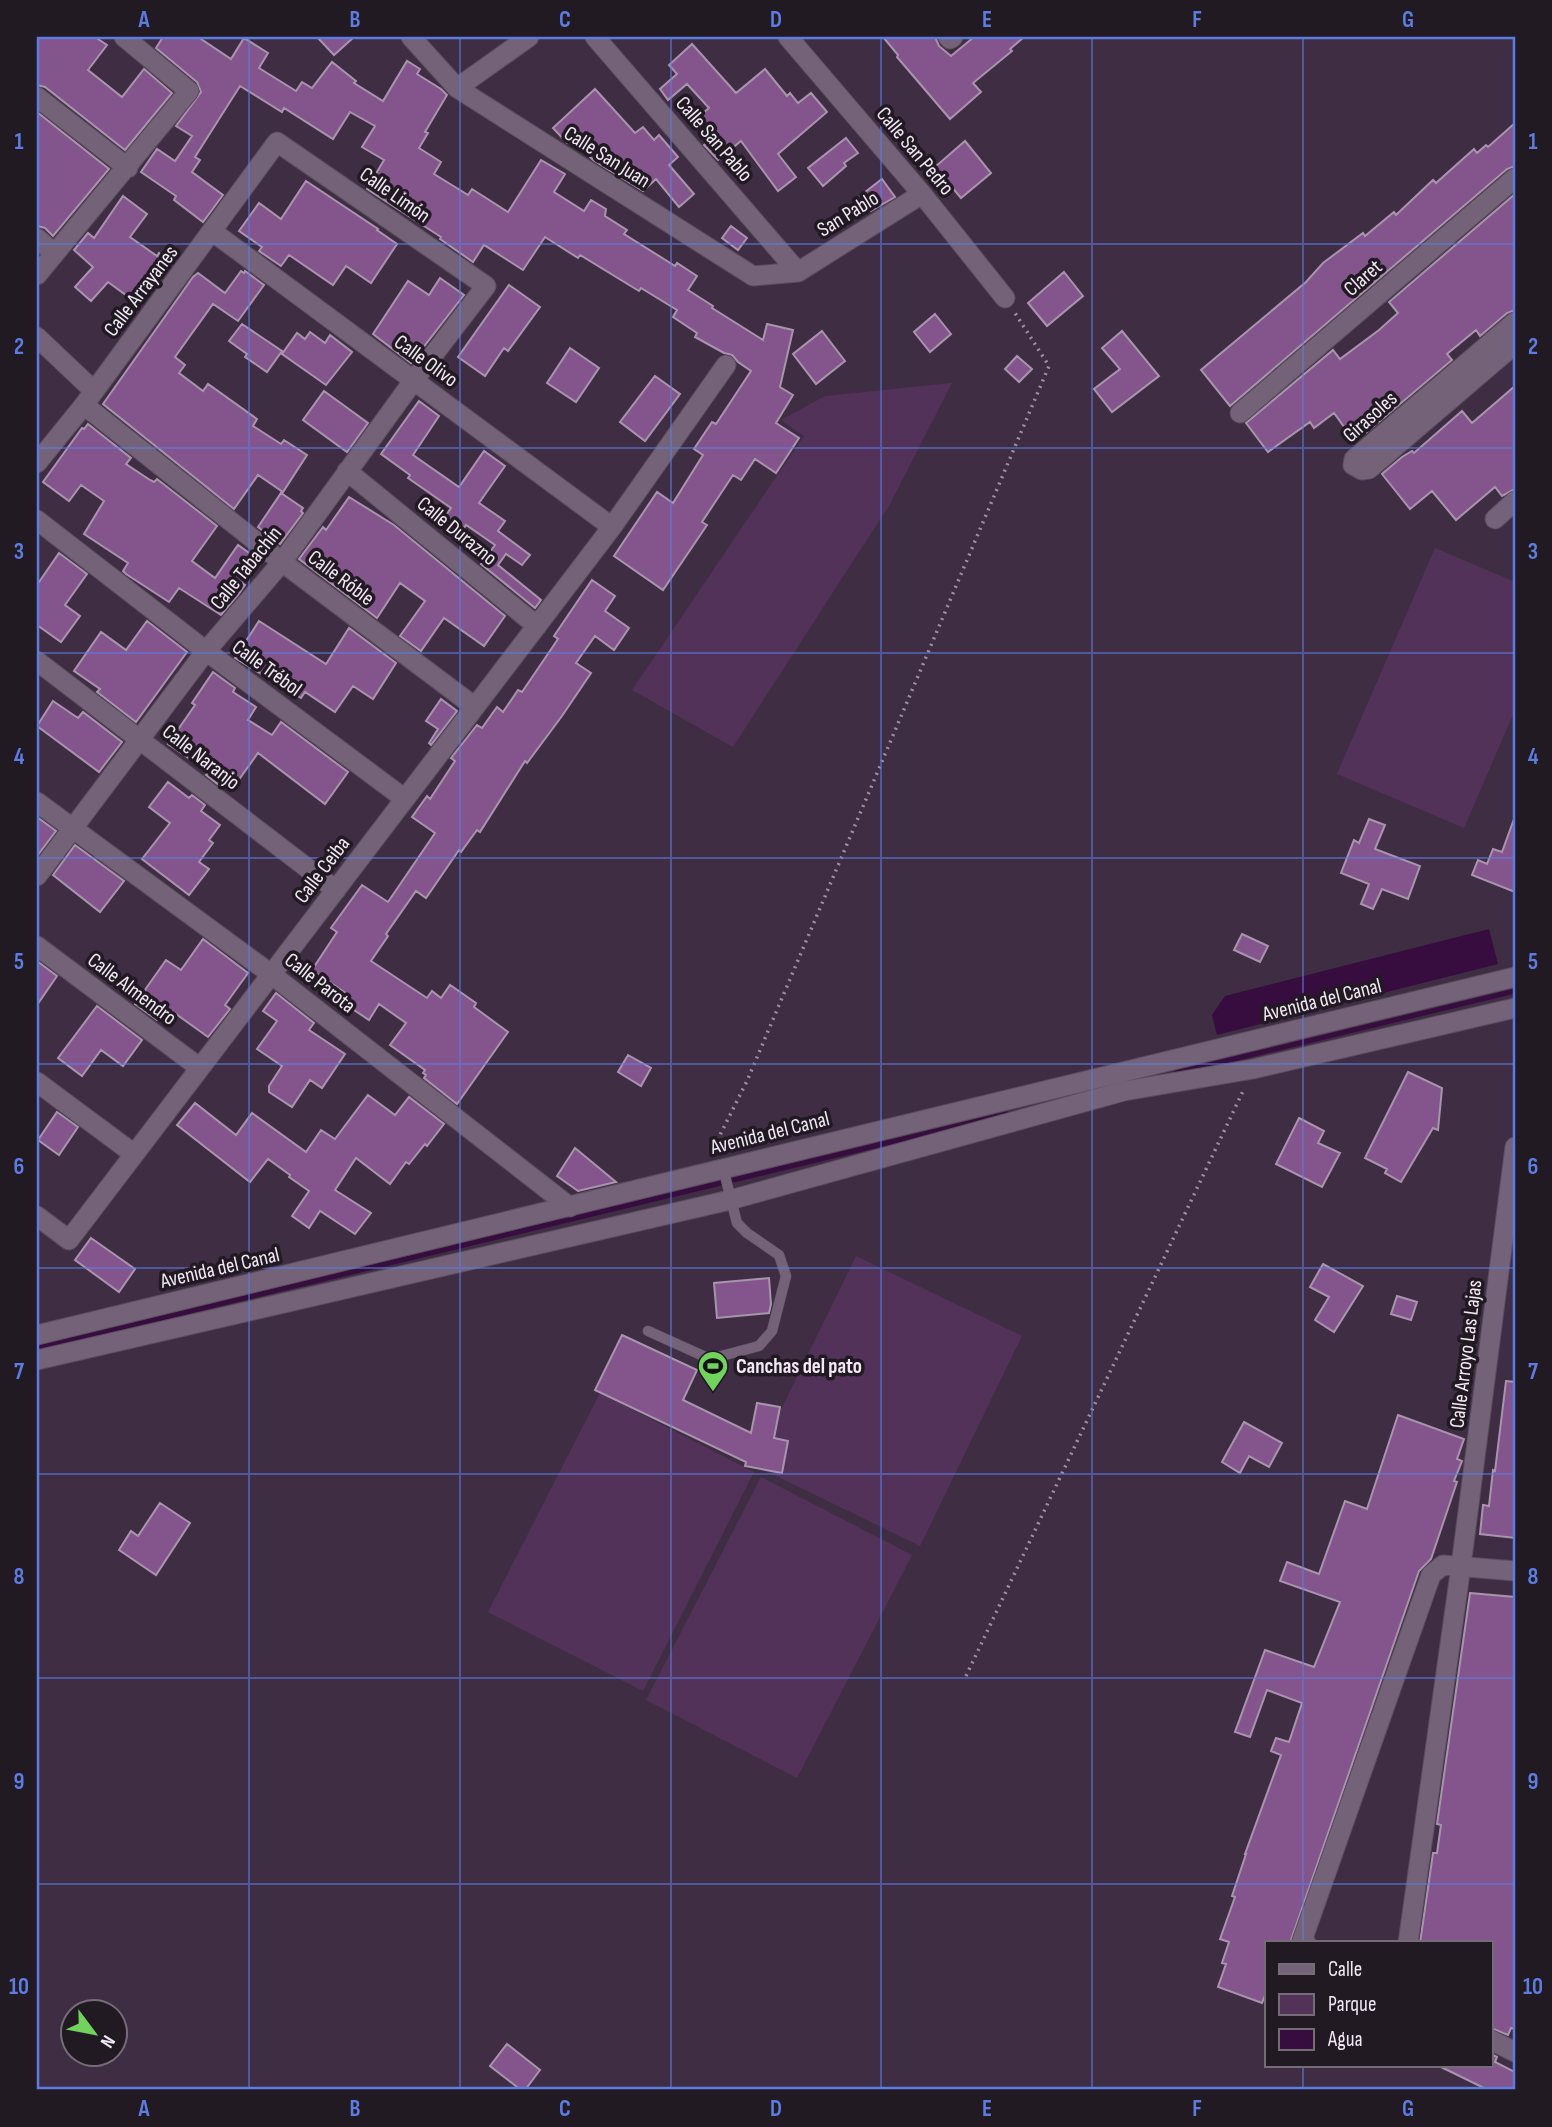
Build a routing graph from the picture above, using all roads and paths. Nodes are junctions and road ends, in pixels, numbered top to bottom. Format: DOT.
graph roads {
  1 [pos="124,37"];
  2 [pos="411,37"];
  3 [pos="529,37"];
  4 [pos="594,37"];
  5 [pos="788,37"];
  6 [pos="457,88"];
  7 [pos="37,97"];
  8 [pos="277,142"];
  9 [pos="128,167"];
  10 [pos="1515,178"];
  11 [pos="922,194"];
  12 [pos="213,232"];
  13 [pos="37,238"];
  14 [pos="54,253"];
  15 [pos="798,272"];
  16 [pos="37,275"];
  17 [pos="486,286"];
  18 [pos="1005,298"];
  19 [pos="1515,322"];
  20 [pos="37,337"];
  21 [pos="1515,344"];
  22 [pos="726,365"];
  23 [pos="414,380"];
  24 [pos="89,398"];
  25 [pos="1240,413"];
  26 [pos="37,463"];
  27 [pos="348,471"];
  28 [pos="1515,501"];
  29 [pos="1495,519"];
  30 [pos="37,520"];
  31 [pos="612,527"];
  32 [pos="282,562"];
  33 [pos="537,626"];
  34 [pos="206,652"];
  35 [pos="37,661"];
  36 [pos="475,707"];
  37 [pos="140,739"];
  38 [pos="405,799"];
  39 [pos="37,802"];
  40 [pos="72,828"];
  41 [pos="37,876"];
  42 [pos="336,890"];
  43 [pos="37,946"];
  44 [pos="271,974"];
  45 [pos="1515,977"];
  46 [pos="1515,1009"];
  47 [pos="200,1068"];
  48 [pos="1253,1069"];
  49 [pos="37,1083"];
  50 [pos="1515,1147"];
  51 [pos="134,1154"];
  52 [pos="700,1173"];
  53 [pos="726,1180"];
  54 [pos="570,1207"];
  55 [pos="37,1216"];
  56 [pos="648,1331"];
  57 [pos="37,1335"];
  58 [pos="37,1360"];
  59 [pos="1461,1566"];
  60 [pos="1515,1571"];
  61 [pos="966,1676"];
  62 [pos="1304,1941"];
  63 [pos="1408,1941"];
  64 [pos="1492,2040"];
  65 [pos="1515,2052"];
  1 -- 9 [label="street"];
  2 -- 6 [label="street, Calle San Juan"];
  3 -- 6 [label="street"];
  4 -- 15 [label="street, Calle San Pablo"];
  5 -- 11 [label="street, Calle San Pedro"];
  6 -- 15 [label="street, Calle San Juan"];
  7 -- 9 [label="street"];
  8 -- 12 [label="street, Calle Arrayanes"];
  8 -- 17 [label="street, Calle Limón"];
  9 -- 14 [label="street"];
  10 -- 25 [label="street, Claret"];
  11 -- 15 [label="street, San Pablo"];
  11 -- 18 [label="street, Calle San Pedro"];
  12 -- 23 [label="street, Calle Olivo"];
  12 -- 24 [label="street, Calle Arrayanes"];
  13 -- 14 [label="street"];
  14 -- 16 [label="street"];
  17 -- 23 [label="street, Calle Tabachín"];
  18 -- 52 [label="path"];
  19 -- 21 [label="street, Girasoles"];
  20 -- 24 [label="street, Calle Róble"];
  22 -- 31 [label="street, Calle Ceiba"];
  23 -- 27 [label="street, Calle Tabachín"];
  23 -- 31 [label="street, Calle Olivo"];
  24 -- 26 [label="street, Calle Arrayanes"];
  24 -- 32 [label="street, Calle Róble"];
  27 -- 32 [label="street, Calle Tabachín"];
  27 -- 33 [label="street, Calle Durazno"];
  28 -- 29 [label="street"];
  30 -- 34 [label="street, Calle Trébol"];
  31 -- 33 [label="street, Calle Ceiba"];
  32 -- 34 [label="street, Calle Tabachín"];
  32 -- 36 [label="street, Calle Róble"];
  33 -- 36 [label="street, Calle Ceiba"];
  34 -- 37 [label="street, Calle Tabachín"];
  34 -- 38 [label="street, Calle Trébol"];
  35 -- 37 [label="street, Calle Naranjo"];
  36 -- 38 [label="street, Calle Ceiba"];
  37 -- 40 [label="street, Calle Tabachín"];
  37 -- 42 [label="street, Calle Naranjo"];
  38 -- 42 [label="street, Calle Ceiba"];
  39 -- 40 [label="street, Calle Parota"];
  40 -- 41 [label="street, Calle Tabachín"];
  40 -- 44 [label="street, Calle Parota"];
  42 -- 44 [label="street, Calle Ceiba"];
  43 -- 47 [label="street, Calle Almendro"];
  44 -- 47 [label="street, Calle Ceiba"];
  44 -- 54 [label="street, Calle Parota"];
  45 -- 53 [label="street, Avenida del Canal"];
  46 -- 48 [label="street"];
  47 -- 51 [label="street, Calle Ceiba"];
  48 -- 53 [label="street"];
  48 -- 61 [label="path"];
  49 -- 51 [label="street"];
  50 -- 59 [label="street, Calle Arroyo Las Lajas"];
  51 -- 55 [label="street, Calle Ceiba"];
  52 -- 53 [label="street, Avenida del Canal"];
  52 -- 54 [label="street, Avenida del Canal"];
  53 -- 56 [label="lane"];
  53 -- 58 [label="street"];
  54 -- 57 [label="street, Avenida del Canal"];
  59 -- 60 [label="street"];
  59 -- 62 [label="street"];
  59 -- 63 [label="street, Calle Arroyo Las Lajas"];
  64 -- 65 [label="street"];
}
